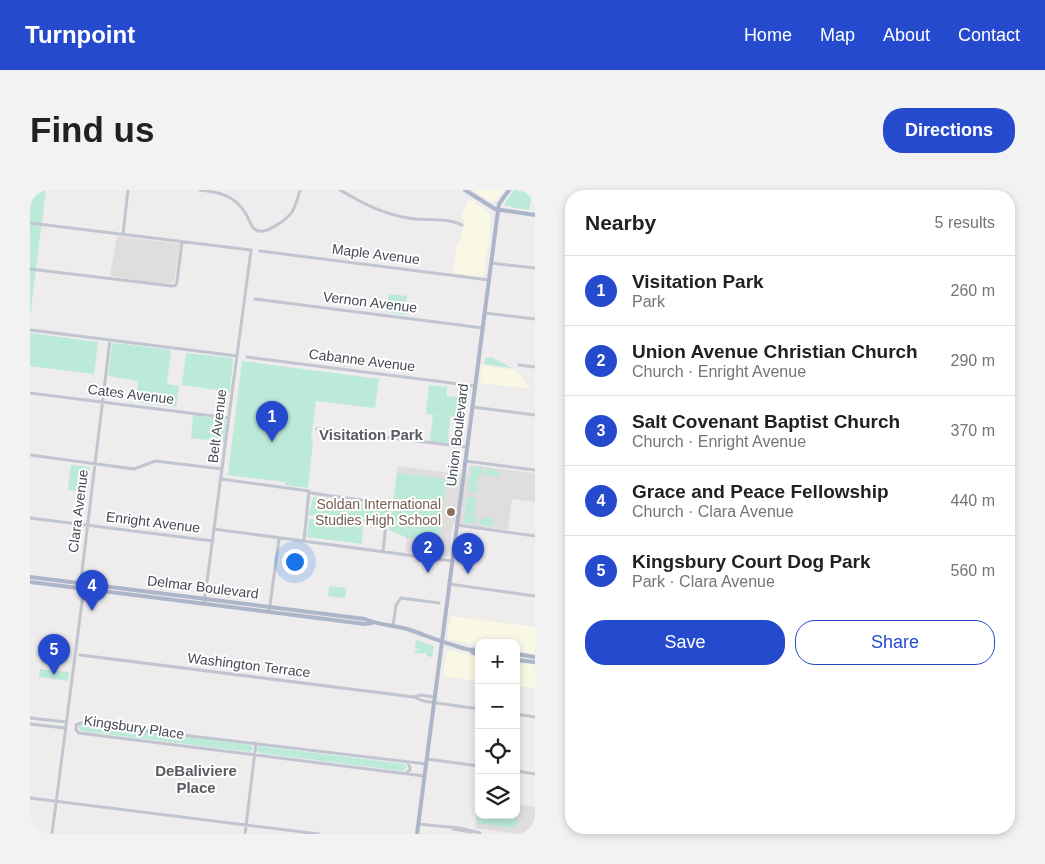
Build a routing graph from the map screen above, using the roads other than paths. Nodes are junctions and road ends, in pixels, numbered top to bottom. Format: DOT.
graph roads {
  1 [pos="128,190"];
  2 [pos="200,190"];
  3 [pos="300,190"];
  4 [pos="340,190"];
  5 [pos="465,190"];
  6 [pos="509,190"];
  7 [pos="498,210"];
  8 [pos="535,215"];
  9 [pos="30,222"];
  10 [pos="462,225"];
  11 [pos="123,234"];
  12 [pos="182,242"];
  13 [pos="260,251"];
  14 [pos="491,263"];
  15 [pos="535,268"];
  16 [pos="30,269"];
  17 [pos="489,280"];
  18 [pos="255,299"];
  19 [pos="485,312"];
  20 [pos="535,319"];
  21 [pos="482,328"];
  22 [pos="31,330"];
  23 [pos="110,340"];
  24 [pos="237,356"];
  25 [pos="247,357"];
  26 [pos="519,365"];
  27 [pos="535,367"];
  28 [pos="475,386"];
  29 [pos="30,393"];
  30 [pos="102,402"];
  31 [pos="472,407"];
  32 [pos="535,415"];
  33 [pos="229,418"];
  34 [pos="317,429"];
  35 [pos="467,447"];
  36 [pos="30,456"];
  37 [pos="465,461"];
  38 [pos="95,464"];
  39 [pos="222,469"];
  40 [pos="535,470"];
  41 [pos="221,479"];
  42 [pos="312,493"];
  43 [pos="30,518"];
  44 [pos="87,525"];
  45 [pos="457,525"];
  46 [pos="214,530"];
  47 [pos="535,536"];
  48 [pos="279,538"];
  49 [pos="213,541"];
  50 [pos="304,541"];
  51 [pos="383,552"];
  52 [pos="452,561"];
  53 [pos="30,577"];
  54 [pos="56,580"];
  55 [pos="30,582"];
  56 [pos="81,584"];
  57 [pos="449,584"];
  58 [pos="55,586"];
  59 [pos="82,589"];
  60 [pos="535,596"];
  61 [pos="205,599"];
  62 [pos="439,602"];
  63 [pos="204,604"];
  64 [pos="270,610"];
  65 [pos="393,626"];
  66 [pos="442,642"];
  67 [pos="475,649"];
  68 [pos="470,650"];
  69 [pos="475,653"];
  70 [pos="80,655"];
  71 [pos="520,655"];
  72 [pos="535,657"];
  73 [pos="520,660"];
  74 [pos="535,662"];
  75 [pos="435,696"];
  76 [pos="414,697"];
  77 [pos="434,703"];
  78 [pos="475,708"];
  79 [pos="520,715"];
  80 [pos="535,717"];
  81 [pos="30,718"];
  82 [pos="66,722"];
  83 [pos="30,724"];
  84 [pos="65,728"];
  85 [pos="256,743"];
  86 [pos="254,755"];
  87 [pos="407,762"];
  88 [pos="426,762"];
  89 [pos="475,766"];
  90 [pos="520,772"];
  91 [pos="406,774"];
  92 [pos="535,774"];
  93 [pos="424,776"];
  94 [pos="30,798"];
  95 [pos="56,801"];
  96 [pos="418,824"];
  97 [pos="247,825"];
  98 [pos="52,834"];
  99 [pos="245,834"];
  100 [pos="320,834"];
  101 [pos="417,834"];
  102 [pos="480,834"];
  103 [pos="487,834"];
  1 -- 11 [label="street"];
  2 -- 3 [label="street"];
  4 -- 10 [label="street"];
  5 -- 7 [label="main road"];
  6 -- 7 [label="main road, Union Boulevard"];
  7 -- 8 [label="main road"];
  7 -- 14 [label="main road, Union Boulevard"];
  9 -- 11 [label="street"];
  11 -- 12 [label="street"];
  12 -- 16 [label="street"];
  12 -- 24 [label="street, Belt Avenue"];
  13 -- 17 [label="street, Maple Avenue"];
  14 -- 15 [label="street"];
  14 -- 17 [label="main road, Union Boulevard"];
  17 -- 19 [label="main road, Union Boulevard"];
  18 -- 21 [label="street, Vernon Avenue"];
  19 -- 20 [label="street"];
  19 -- 21 [label="main road, Union Boulevard"];
  21 -- 28 [label="main road, Union Boulevard"];
  22 -- 23 [label="street"];
  23 -- 24 [label="street"];
  23 -- 30 [label="street, Clara Avenue"];
  24 -- 33 [label="street, Belt Avenue"];
  25 -- 28 [label="street, Cabanne Avenue"];
  26 -- 27 [label="street"];
  28 -- 31 [label="main road, Union Boulevard"];
  29 -- 30 [label="street, Cates Avenue"];
  30 -- 33 [label="street, Cates Avenue"];
  30 -- 38 [label="street, Clara Avenue"];
  31 -- 32 [label="street"];
  31 -- 35 [label="main road, Union Boulevard"];
  33 -- 39 [label="street, Belt Avenue"];
  34 -- 35 [label="street"];
  35 -- 37 [label="main road, Union Boulevard"];
  36 -- 38 [label="street"];
  37 -- 40 [label="street"];
  37 -- 45 [label="main road, Union Boulevard"];
  38 -- 39 [label="street"];
  38 -- 44 [label="street, Clara Avenue"];
  39 -- 41 [label="street, Belt Avenue"];
  41 -- 42 [label="street"];
  41 -- 46 [label="street, Belt Avenue"];
  42 -- 50 [label="street"];
  42 -- 51 [label="street"];
  43 -- 44 [label="street, Enright Avenue"];
  44 -- 49 [label="street, Enright Avenue"];
  44 -- 56 [label="street, Clara Avenue"];
  45 -- 47 [label="street"];
  45 -- 52 [label="main road, Union Boulevard"];
  46 -- 48 [label="street, Enright Avenue"];
  46 -- 49 [label="street, Belt Avenue"];
  48 -- 50 [label="street, Enright Avenue"];
  48 -- 64 [label="street"];
  49 -- 61 [label="street, Belt Avenue"];
  50 -- 51 [label="street, Enright Avenue"];
  51 -- 52 [label="street, Enright Avenue"];
  52 -- 57 [label="main road, Union Boulevard"];
  53 -- 54 [label="main road, Delmar Boulevard"];
  54 -- 56 [label="main road, Delmar Boulevard"];
  54 -- 58 [label="main road"];
  55 -- 58 [label="main road, Delmar Boulevard"];
  56 -- 59 [label="street, Clara Avenue"];
  56 -- 61 [label="main road, Delmar Boulevard"];
  57 -- 60 [label="street"];
  57 -- 66 [label="main road, Union Boulevard"];
  58 -- 59 [label="main road, Delmar Boulevard"];
  59 -- 63 [label="main road, Delmar Boulevard"];
  59 -- 82 [label="street, Clara Avenue"];
  61 -- 63 [label="street, Belt Avenue"];
  61 -- 64 [label="main road, Delmar Boulevard"];
  62 -- 65 [label="street"];
  63 -- 64 [label="main road, Delmar Boulevard"];
  64 -- 65 [label="main road, Delmar Boulevard"];
  65 -- 66 [label="main road, Delmar Boulevard"];
  66 -- 68 [label="main road, Delmar Boulevard"];
  66 -- 75 [label="main road, Union Boulevard"];
  67 -- 68 [label="main road, Delmar Boulevard"];
  68 -- 69 [label="main road, Delmar Boulevard"];
  70 -- 76 [label="street, Washington Terrace"];
  71 -- 72 [label="main road"];
  73 -- 74 [label="main road"];
  75 -- 76 [label="street"];
  75 -- 77 [label="main road, Union Boulevard"];
  76 -- 77 [label="street"];
  77 -- 78 [label="street"];
  77 -- 88 [label="main road, Union Boulevard"];
  79 -- 80 [label="street"];
  81 -- 82 [label="street, Kingsbury Place"];
  82 -- 84 [label="street, Clara Avenue"];
  83 -- 84 [label="street, Kingsbury Place"];
  84 -- 95 [label="street, Clara Avenue"];
  85 -- 86 [label="street"];
  85 -- 86 [label="street, Kingsbury Place"];
  85 -- 87 [label="street, Kingsbury Place"];
  86 -- 91 [label="street, Kingsbury Place"];
  86 -- 97 [label="street"];
  87 -- 88 [label="street, Kingsbury Place"];
  87 -- 91 [label="street"];
  88 -- 89 [label="street, Kingsbury Place"];
  88 -- 93 [label="main road, Union Boulevard"];
  90 -- 92 [label="street"];
  91 -- 93 [label="street, Kingsbury Place"];
  93 -- 96 [label="main road, Union Boulevard"];
  94 -- 95 [label="street"];
  95 -- 97 [label="street"];
  95 -- 98 [label="street, Clara Avenue"];
  96 -- 101 [label="main road, Union Boulevard"];
  96 -- 102 [label="street"];
  97 -- 99 [label="street"];
  97 -- 100 [label="street"];
  102 -- 103 [label="street"];
}
